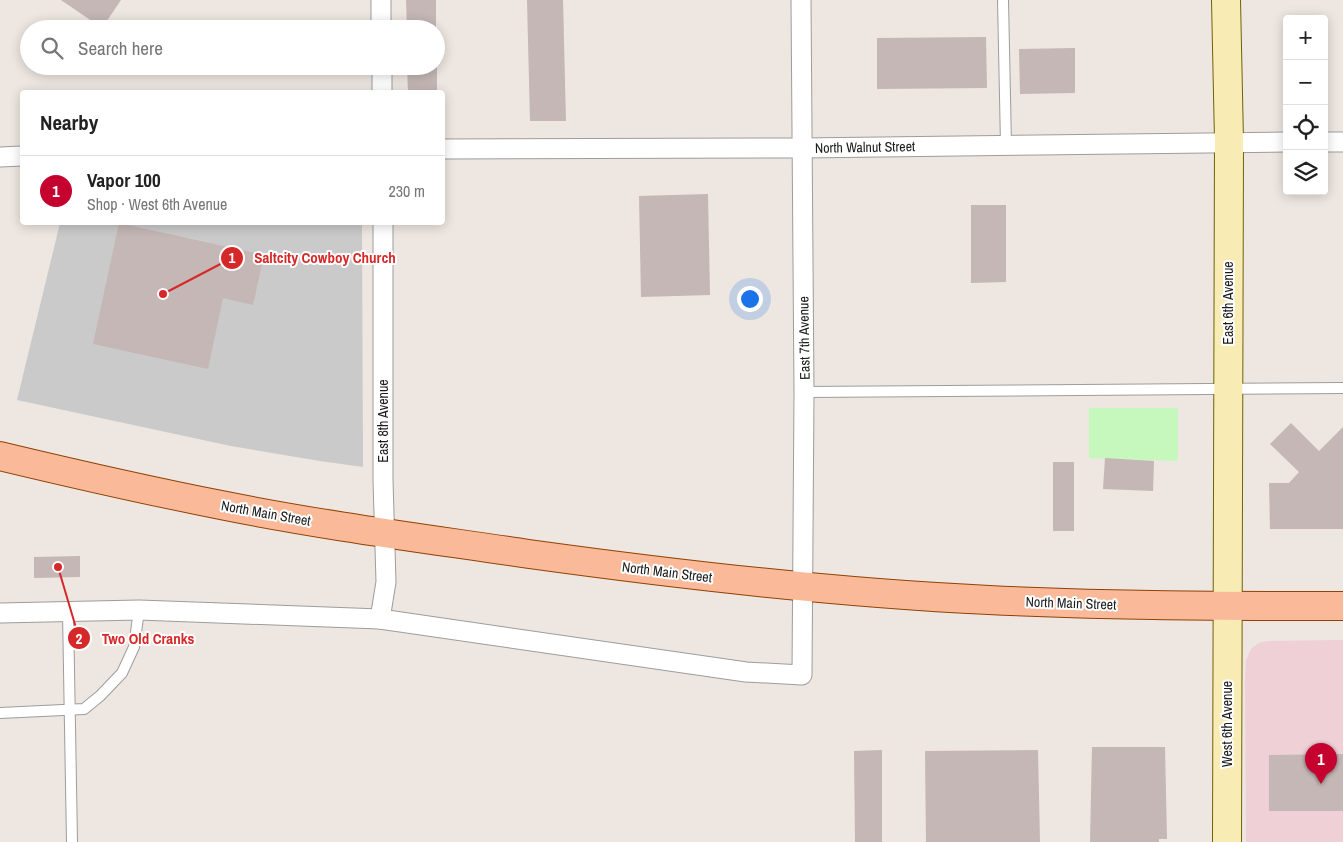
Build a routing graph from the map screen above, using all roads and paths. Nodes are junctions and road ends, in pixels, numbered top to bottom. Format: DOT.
graph roads {
  1 [pos="381,0"];
  2 [pos="801,0"];
  3 [pos="1003,0"];
  4 [pos="1226,0"];
  5 [pos="381,20"];
  6 [pos="382,75"];
  7 [pos="382,90"];
  8 [pos="1229,141"];
  9 [pos="1283,142"];
  10 [pos="1328,142"];
  11 [pos="1343,142"];
  12 [pos="1006,144"];
  13 [pos="802,148"];
  14 [pos="445,149"];
  15 [pos="0,156"];
  16 [pos="20,156"];
  17 [pos="383,225"];
  18 [pos="1343,388"];
  19 [pos="1228,389"];
  20 [pos="804,392"];
  21 [pos="0,456"];
  22 [pos="385,533"];
  23 [pos="803,587"];
  24 [pos="1227,606"];
  25 [pos="1343,606"];
  26 [pos="139,610"];
  27 [pos="68,612"];
  28 [pos="0,613"];
  29 [pos="380,619"];
  30 [pos="70,709"];
  31 [pos="0,713"];
  32 [pos="72,842"];
  33 [pos="1227,842"];
  1 -- 5 [label="street"];
  2 -- 13 [label="street, East 7th Avenue"];
  3 -- 12 [label="lane"];
  4 -- 8 [label="street, East 6th Avenue"];
  6 -- 7 [label="street"];
  8 -- 9 [label="street, North Walnut Street"];
  8 -- 12 [label="street, North Walnut Street"];
  8 -- 19 [label="street, East 6th Avenue"];
  10 -- 11 [label="street"];
  12 -- 13 [label="street, North Walnut Street"];
  13 -- 14 [label="street, North Walnut Street"];
  13 -- 20 [label="street, East 7th Avenue"];
  15 -- 16 [label="street"];
  17 -- 22 [label="street, East 8th Avenue"];
  18 -- 19 [label="lane"];
  19 -- 20 [label="lane"];
  19 -- 24 [label="street, East 6th Avenue"];
  20 -- 23 [label="street, East 7th Avenue"];
  21 -- 22 [label="main road, North Main Street"];
  22 -- 23 [label="main road, North Main Street"];
  22 -- 29 [label="street, East 8th Avenue"];
  23 -- 24 [label="main road, North Main Street"];
  23 -- 29 [label="street, East 7th Avenue"];
  24 -- 25 [label="main road, North Main Street"];
  24 -- 33 [label="street, West 6th Avenue"];
  26 -- 27 [label="street"];
  26 -- 29 [label="street"];
  26 -- 30 [label="lane"];
  27 -- 28 [label="street"];
  27 -- 30 [label="lane"];
  30 -- 31 [label="lane"];
  30 -- 32 [label="lane"];
}
